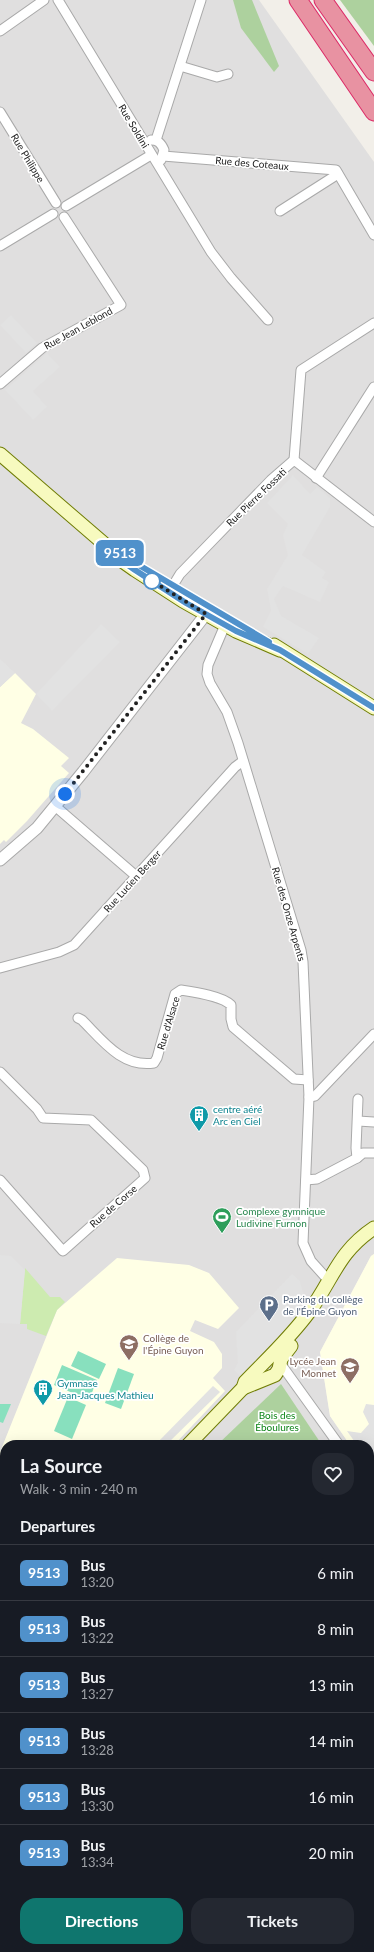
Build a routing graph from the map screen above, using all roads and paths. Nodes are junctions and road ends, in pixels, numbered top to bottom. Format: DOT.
graph roads {
  1 [pos="44,0"];
  2 [pos="58,0"];
  3 [pos="201,0"];
  4 [pos="298,0"];
  5 [pos="323,0"];
  6 [pos="0,31"];
  7 [pos="180,66"];
  8 [pos="374,72"];
  9 [pos="228,74"];
  10 [pos="0,112"];
  11 [pos="374,112"];
  12 [pos="156,140"];
  13 [pos="144,142"];
  14 [pos="151,154"];
  15 [pos="163,156"];
  16 [pos="157,163"];
  17 [pos="338,174"];
  18 [pos="56,204"];
  19 [pos="66,206"];
  20 [pos="280,211"];
  21 [pos="53,214"];
  22 [pos="64,217"];
  23 [pos="374,235"];
  24 [pos="0,246"];
  25 [pos="268,320"];
  26 [pos="374,322"];
  27 [pos="0,384"];
  28 [pos="374,387"];
  29 [pos="1,458"];
  30 [pos="294,460"];
  31 [pos="316,478"];
  32 [pos="374,522"];
  33 [pos="171,588"];
  34 [pos="201,601"];
  35 [pos="206,614"];
  36 [pos="225,623"];
  37 [pos="246,629"];
  38 [pos="280,650"];
  39 [pos="374,708"];
  40 [pos="243,761"];
  41 [pos="55,806"];
  42 [pos="0,860"];
  43 [pos="136,876"];
  44 [pos="0,968"];
  45 [pos="78,1018"];
  46 [pos="374,1034"];
  47 [pos="0,1072"];
  48 [pos="308,1080"];
  49 [pos="309,1097"];
  50 [pos="358,1099"];
  51 [pos="358,1121"];
  52 [pos="374,1122"];
  53 [pos="374,1153"];
  54 [pos="357,1158"];
  55 [pos="0,1180"];
  56 [pos="306,1180"];
  57 [pos="374,1228"];
  58 [pos="327,1285"];
  59 [pos="270,1368"];
  60 [pos="193,1440"];
  61 [pos="336,1440"];
  1 -- 6 [label="street"];
  2 -- 13 [label="street, Rue Soldini"];
  3 -- 7 [label="street"];
  4 -- 11 [label="highway"];
  5 -- 8 [label="highway"];
  7 -- 9 [label="street"];
  7 -- 12 [label="street"];
  10 -- 18 [label="street, Rue Philippe"];
  12 -- 13 [label="street"];
  12 -- 15 [label="street"];
  13 -- 14 [label="street, Rue Soldini"];
  14 -- 16 [label="street, Rue Soldini"];
  14 -- 19 [label="street"];
  15 -- 16 [label="street"];
  15 -- 17 [label="street, Rue des Coteaux"];
  16 -- 25 [label="street, Rue Soldini"];
  17 -- 20 [label="street"];
  17 -- 23 [label="street"];
  18 -- 19 [label="street"];
  18 -- 21 [label="street"];
  19 -- 22 [label="street"];
  21 -- 22 [label="street"];
  21 -- 24 [label="street"];
  22 -- 27 [label="street, Rue Jean Leblond"];
  26 -- 30 [label="street"];
  28 -- 31 [label="street"];
  29 -- 33 [label="main road"];
  30 -- 31 [label="street, Rue Pierre Fossati"];
  30 -- 33 [label="street, Rue Pierre Fossati"];
  31 -- 32 [label="street, Rue Pierre Fossati"];
  33 -- 34 [label="main road"];
  33 -- 35 [label="main road"];
  34 -- 35 [label="street"];
  34 -- 37 [label="main road"];
  35 -- 36 [label="main road"];
  35 -- 41 [label="street"];
  36 -- 37 [label="street"];
  36 -- 38 [label="main road"];
  36 -- 40 [label="street, Rue des Onze Arpents"];
  37 -- 38 [label="main road"];
  38 -- 39 [label="main road"];
  40 -- 43 [label="street, Rue Lucien Berger"];
  40 -- 48 [label="street, Rue des Onze Arpents"];
  41 -- 42 [label="street"];
  41 -- 43 [label="street"];
  43 -- 44 [label="street, Rue Lucien Berger"];
  45 -- 48 [label="street, Rue d'Alsace"];
  46 -- 49 [label="street"];
  47 -- 55 [label="street, Rue de Corse"];
  48 -- 49 [label="street, Rue des Onze Arpents"];
  49 -- 56 [label="street, Rue des Onze Arpents"];
  50 -- 51 [label="street"];
  51 -- 52 [label="street"];
  51 -- 54 [label="street"];
  53 -- 54 [label="street"];
  54 -- 56 [label="street"];
  56 -- 58 [label="street, Rue des Onze Arpents"];
  57 -- 58 [label="main road"];
  58 -- 59 [label="main road"];
  59 -- 60 [label="main road"];
  59 -- 61 [label="street"];
}
